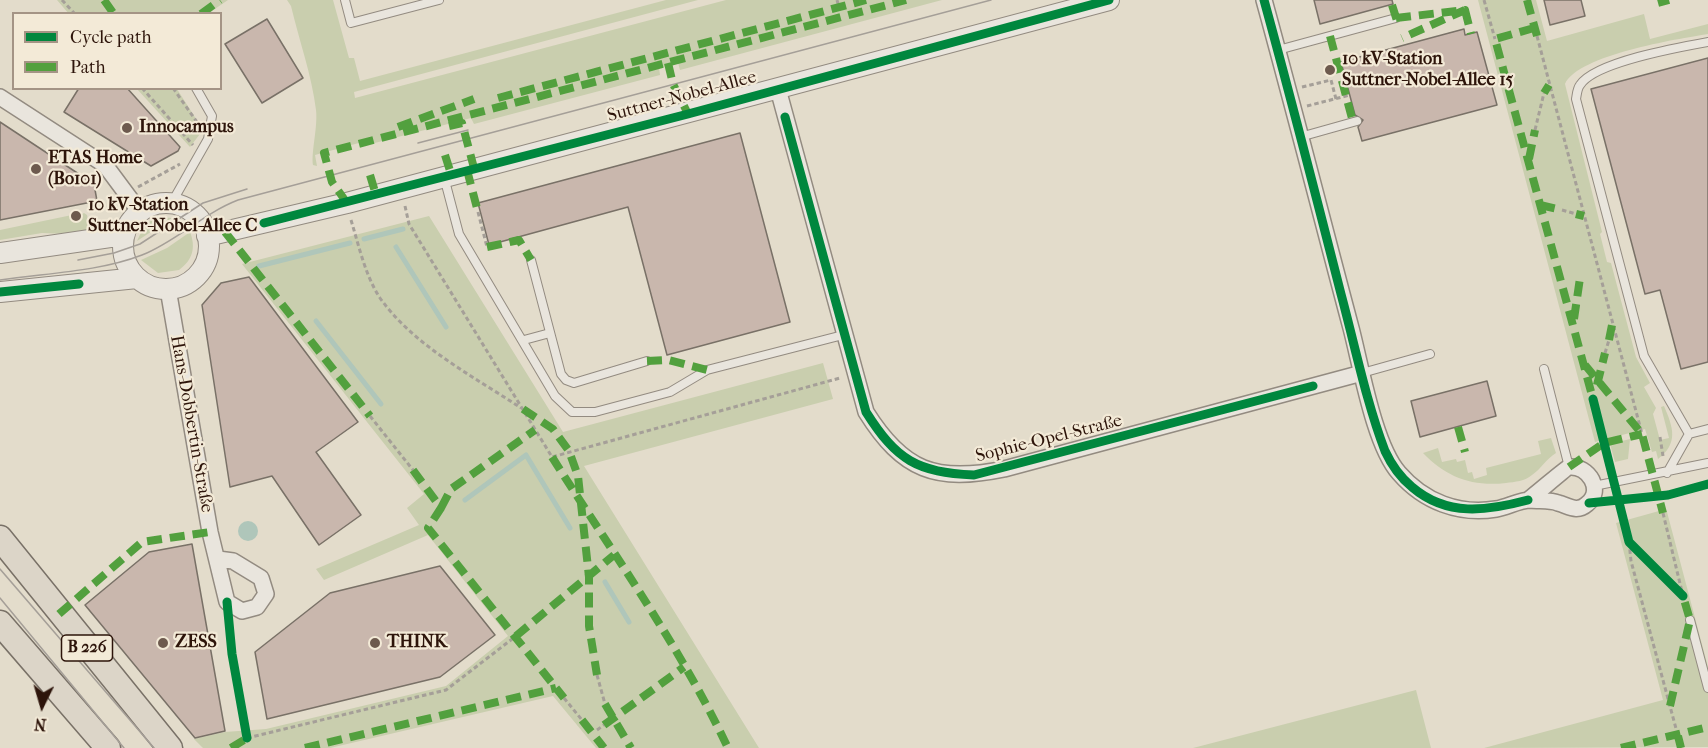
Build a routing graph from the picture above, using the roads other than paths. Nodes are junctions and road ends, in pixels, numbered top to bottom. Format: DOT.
graph roads {
  1 [pos="345,0"];
  2 [pos="439,0"];
  3 [pos="1109,0"];
  4 [pos="1264,0"];
  5 [pos="1396,18"];
  6 [pos="1708,42"];
  7 [pos="1278,50"];
  8 [pos="778,89"];
  9 [pos="197,90"];
  10 [pos="0,97"];
  11 [pos="1357,121"];
  12 [pos="1300,136"];
  13 [pos="444,176"];
  14 [pos="174,204"];
  15 [pos="140,212"];
  16 [pos="124,235"];
  17 [pos="207,236"];
  18 [pos="0,253"];
  19 [pos="531,260"];
  20 [pos="137,278"];
  21 [pos="168,289"];
  22 [pos="0,292"];
  23 [pos="550,333"];
  24 [pos="843,335"];
  25 [pos="524,340"];
  26 [pos="1430,354"];
  27 [pos="647,361"];
  28 [pos="1544,369"];
  29 [pos="1362,373"];
  30 [pos="1708,429"];
  31 [pos="1689,434"];
  32 [pos="1708,463"];
  33 [pos="1569,467"];
  34 [pos="1667,473"];
  35 [pos="1553,482"];
  36 [pos="1594,486"];
  37 [pos="1528,500"];
  38 [pos="1558,502"];
  39 [pos="0,538"];
  40 [pos="218,559"];
  41 [pos="1690,620"];
  42 [pos="0,623"];
  43 [pos="1708,687"];
  44 [pos="108,748"];
  45 [pos="170,748"];
  1 -- 2 [label="lane"];
  3 -- 8 [label="street, Suttner-Nobel-Allee"];
  4 -- 7 [label="street"];
  5 -- 7 [label="lane"];
  6 -- 31 [label="lane"];
  7 -- 12 [label="street"];
  8 -- 13 [label="street, Suttner-Nobel-Allee"];
  8 -- 24 [label="street, Sophie-Opel-Straße"];
  9 -- 14 [label="lane"];
  10 -- 15 [label="street"];
  11 -- 12 [label="lane"];
  12 -- 29 [label="street"];
  13 -- 17 [label="street, Suttner-Nobel-Allee"];
  13 -- 25 [label="lane"];
  14 -- 15 [label="street"];
  14 -- 17 [label="street"];
  15 -- 16 [label="street"];
  16 -- 18 [label="street"];
  16 -- 20 [label="street"];
  17 -- 21 [label="street"];
  19 -- 23 [label="lane"];
  20 -- 21 [label="street"];
  20 -- 22 [label="street"];
  21 -- 40 [label="street, Hans-Dobbertin-Straße"];
  23 -- 25 [label="lane"];
  23 -- 27 [label="lane"];
  24 -- 25 [label="lane"];
  24 -- 29 [label="street, Sophie-Opel-Straße"];
  26 -- 29 [label="lane"];
  28 -- 33 [label="lane"];
  29 -- 37 [label="street"];
  30 -- 31 [label="lane"];
  31 -- 34 [label="lane"];
  32 -- 34 [label="lane"];
  33 -- 35 [label="street"];
  33 -- 36 [label="street"];
  34 -- 36 [label="lane"];
  35 -- 37 [label="street"];
  35 -- 38 [label="lane"];
  36 -- 38 [label="street"];
  37 -- 38 [label="street"];
  39 -- 45 [label="main road, B 226"];
  41 -- 43 [label="lane"];
  42 -- 44 [label="main road, B 226"];
}
